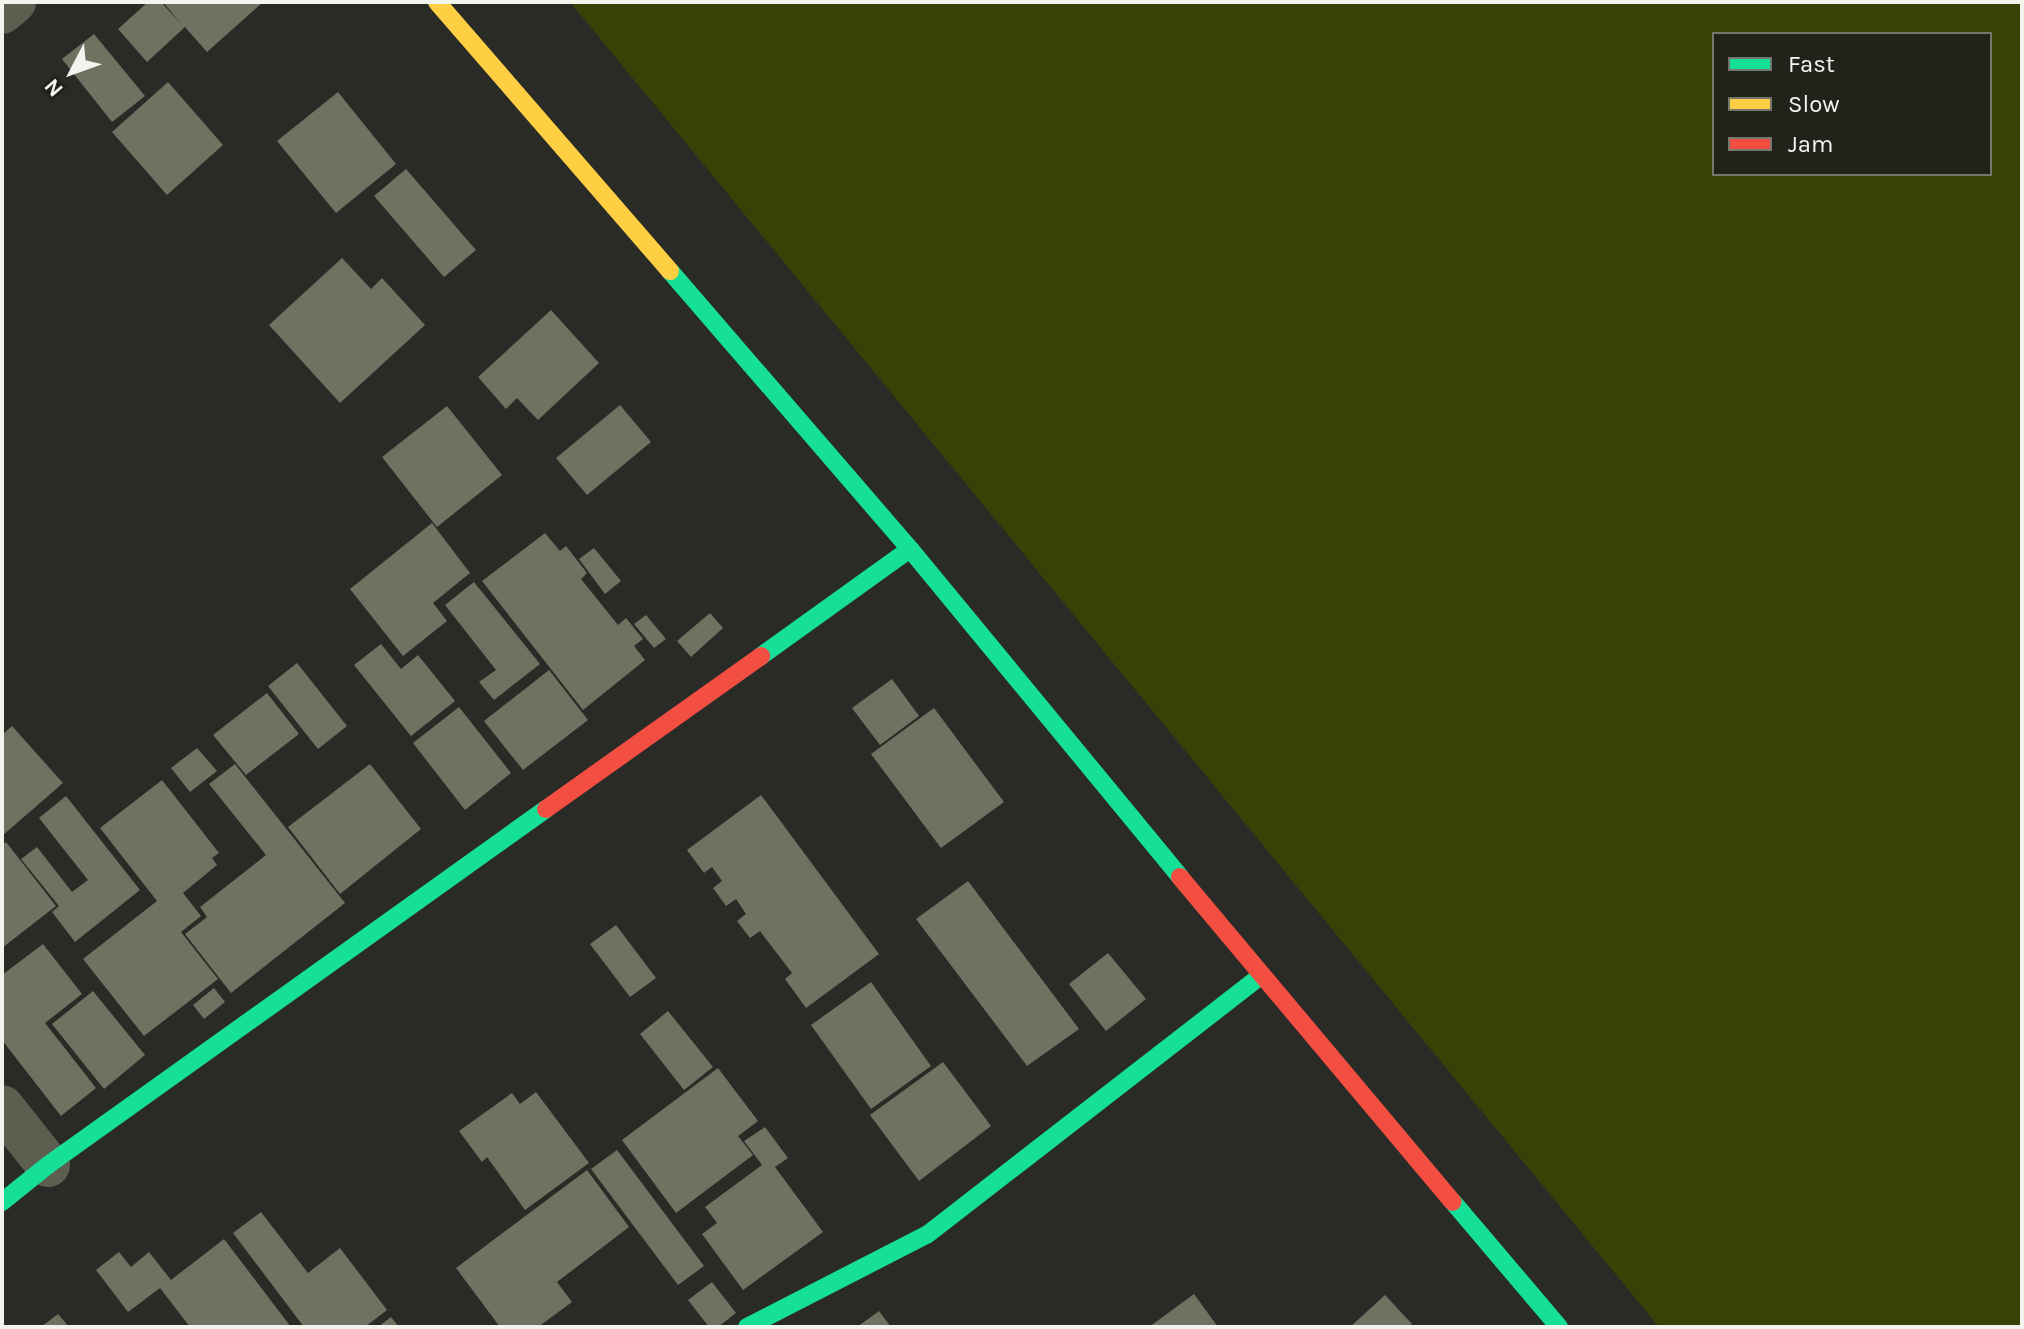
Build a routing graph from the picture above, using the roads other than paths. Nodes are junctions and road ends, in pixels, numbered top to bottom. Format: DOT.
graph roads {
  1 [pos="14,2"];
  2 [pos="437,2"];
  3 [pos="2,12"];
  4 [pos="910,549"];
  5 [pos="1261,976"];
  6 [pos="2,1107"];
  7 [pos="48,1165"];
  8 [pos="2,1202"];
  9 [pos="747,1327"];
  10 [pos="1559,1327"];
  1 -- 3 [label="street"];
  2 -- 4 [label="street"];
  4 -- 5 [label="street"];
  4 -- 7 [label="street"];
  5 -- 9 [label="street"];
  5 -- 10 [label="street"];
  6 -- 7 [label="street"];
  7 -- 8 [label="street"];
}
